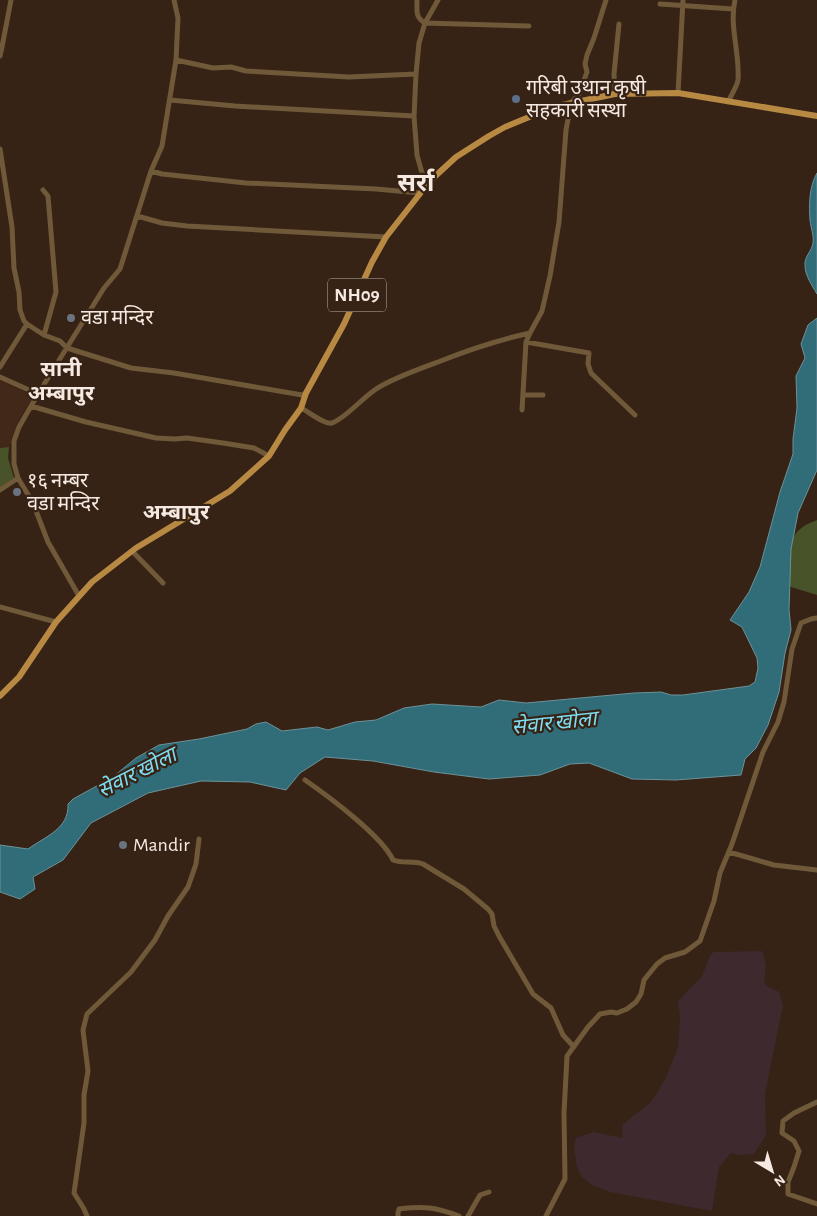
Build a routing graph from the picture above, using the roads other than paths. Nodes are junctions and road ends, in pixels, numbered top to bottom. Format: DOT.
graph roads {
  1 [pos="11,0"];
  2 [pos="174,0"];
  3 [pos="417,0"];
  4 [pos="438,0"];
  5 [pos="606,0"];
  6 [pos="683,0"];
  7 [pos="735,0"];
  8 [pos="660,4"];
  9 [pos="683,7"];
  10 [pos="733,10"];
  11 [pos="425,23"];
  12 [pos="619,24"];
  13 [pos="529,26"];
  14 [pos="1,46"];
  15 [pos="0,56"];
  16 [pos="176,60"];
  17 [pos="416,74"];
  18 [pos="615,94"];
  19 [pos="678,94"];
  20 [pos="170,100"];
  21 [pos="728,102"];
  22 [pos="571,103"];
  23 [pos="414,116"];
  24 [pos="817,116"];
  25 [pos="0,149"];
  26 [pos="151,171"];
  27 [pos="430,181"];
  28 [pos="43,190"];
  29 [pos="420,193"];
  30 [pos="136,218"];
  31 [pos="386,237"];
  32 [pos="27,324"];
  33 [pos="530,333"];
  34 [pos="44,335"];
  35 [pos="526,342"];
  36 [pos="67,348"];
  37 [pos="0,366"];
  38 [pos="0,377"];
  39 [pos="306,393"];
  40 [pos="38,394"];
  41 [pos="523,396"];
  42 [pos="543,396"];
  43 [pos="31,406"];
  44 [pos="302,408"];
  45 [pos="522,410"];
  46 [pos="635,415"];
  47 [pos="269,456"];
  48 [pos="18,478"];
  49 [pos="0,490"];
  50 [pos="132,551"];
  51 [pos="163,583"];
  52 [pos="78,596"];
  53 [pos="0,607"];
  54 [pos="817,618"];
  55 [pos="56,622"];
  56 [pos="0,696"];
  57 [pos="305,780"];
  58 [pos="199,839"];
  59 [pos="729,852"];
  60 [pos="817,870"];
  61 [pos="574,1047"];
  62 [pos="817,1102"];
  63 [pos="489,1192"];
  64 [pos="817,1204"];
  65 [pos="86,1216"];
  66 [pos="398,1216"];
  67 [pos="460,1216"];
  68 [pos="468,1216"];
  69 [pos="546,1216"];
  1 -- 14 [label="street"];
  2 -- 16 [label="street"];
  3 -- 11 [label="street"];
  4 -- 11 [label="street"];
  5 -- 22 [label="street"];
  6 -- 9 [label="street"];
  7 -- 10 [label="street"];
  8 -- 9 [label="street"];
  9 -- 10 [label="street"];
  9 -- 19 [label="street"];
  10 -- 21 [label="street"];
  11 -- 13 [label="street"];
  11 -- 17 [label="street"];
  12 -- 18 [label="street"];
  14 -- 15 [label="street"];
  16 -- 17 [label="street"];
  16 -- 20 [label="street"];
  17 -- 23 [label="street"];
  18 -- 19 [label="main road, NH09"];
  18 -- 22 [label="main road, NH09"];
  19 -- 21 [label="main road, NH09"];
  20 -- 23 [label="street"];
  20 -- 26 [label="street"];
  21 -- 24 [label="main road, NH09"];
  22 -- 27 [label="main road, NH09"];
  22 -- 33 [label="street"];
  23 -- 27 [label="street"];
  25 -- 32 [label="street"];
  26 -- 29 [label="street"];
  26 -- 30 [label="street"];
  27 -- 29 [label="main road, NH09"];
  28 -- 34 [label="street"];
  29 -- 31 [label="main road, NH09"];
  30 -- 31 [label="street"];
  30 -- 36 [label="street"];
  31 -- 39 [label="main road, NH09"];
  32 -- 34 [label="street"];
  32 -- 37 [label="street"];
  33 -- 35 [label="street"];
  33 -- 44 [label="street"];
  34 -- 36 [label="street"];
  35 -- 41 [label="street"];
  35 -- 46 [label="street"];
  36 -- 39 [label="street"];
  36 -- 40 [label="street"];
  38 -- 40 [label="street"];
  39 -- 44 [label="main road, NH09"];
  40 -- 43 [label="street"];
  41 -- 42 [label="street"];
  41 -- 45 [label="street"];
  43 -- 47 [label="street"];
  43 -- 48 [label="street"];
  44 -- 47 [label="main road, NH09"];
  47 -- 50 [label="main road, NH09"];
  48 -- 49 [label="street"];
  48 -- 52 [label="street"];
  50 -- 51 [label="street"];
  50 -- 52 [label="main road, NH09"];
  52 -- 55 [label="main road, NH09"];
  53 -- 55 [label="street"];
  54 -- 59 [label="street"];
  55 -- 56 [label="main road, NH09"];
  57 -- 61 [label="street"];
  58 -- 65 [label="street"];
  59 -- 60 [label="street"];
  59 -- 61 [label="street"];
  61 -- 69 [label="street"];
  62 -- 64 [label="street"];
  63 -- 68 [label="street"];
  66 -- 67 [label="street"];
}
